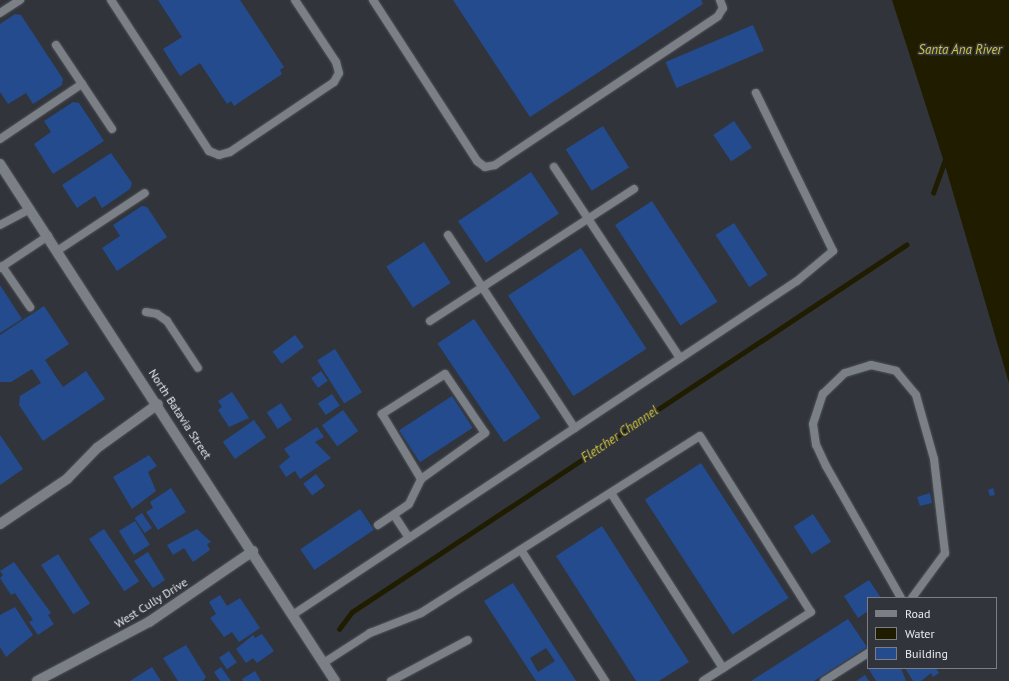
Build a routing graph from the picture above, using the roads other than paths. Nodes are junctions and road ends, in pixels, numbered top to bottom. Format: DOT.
graph roads {
  1 [pos="20,0"];
  2 [pos="111,0"];
  3 [pos="296,0"];
  4 [pos="373,0"];
  5 [pos="720,0"];
  6 [pos="0,13"];
  7 [pos="56,45"];
  8 [pos="82,84"];
  9 [pos="756,93"];
  10 [pos="112,129"];
  11 [pos="0,138"];
  12 [pos="0,164"];
  13 [pos="554,167"];
  14 [pos="634,189"];
  15 [pos="145,193"];
  16 [pos="30,209"];
  17 [pos="589,218"];
  18 [pos="1,226"];
  19 [pos="448,235"];
  20 [pos="48,236"];
  21 [pos="57,251"];
  22 [pos="1,267"];
  23 [pos="482,287"];
  24 [pos="30,308"];
  25 [pos="146,312"];
  26 [pos="430,321"];
  27 [pos="680,358"];
  28 [pos="198,368"];
  29 [pos="158,404"];
  30 [pos="575,428"];
  31 [pos="421,480"];
  32 [pos="611,493"];
  33 [pos="394,515"];
  34 [pos="0,524"];
  35 [pos="378,525"];
  36 [pos="409,538"];
  37 [pos="521,550"];
  38 [pos="253,551"];
  39 [pos="900,597"];
  40 [pos="913,597"];
  41 [pos="294,614"];
  42 [pos="468,640"];
  43 [pos="867,654"];
  44 [pos="325,662"];
  45 [pos="723,668"];
  46 [pos="37,681"];
  47 [pos="335,681"];
  48 [pos="391,681"];
  49 [pos="606,681"];
  50 [pos="703,681"];
  51 [pos="824,681"];
  1 -- 6 [label="lane"];
  2 -- 3 [label="lane"];
  4 -- 5 [label="lane"];
  7 -- 8 [label="lane"];
  8 -- 10 [label="lane"];
  8 -- 11 [label="lane"];
  9 -- 27 [label="lane"];
  12 -- 16 [label="main road, North Batavia Street"];
  13 -- 17 [label="lane"];
  14 -- 17 [label="lane"];
  15 -- 21 [label="lane"];
  16 -- 18 [label="lane"];
  16 -- 20 [label="main road, North Batavia Street"];
  17 -- 23 [label="lane"];
  17 -- 27 [label="lane"];
  19 -- 23 [label="lane"];
  20 -- 21 [label="main road, North Batavia Street"];
  20 -- 22 [label="lane"];
  21 -- 29 [label="main road, North Batavia Street"];
  22 -- 24 [label="lane"];
  23 -- 26 [label="lane"];
  23 -- 30 [label="lane"];
  25 -- 28 [label="lane"];
  27 -- 30 [label="lane"];
  29 -- 34 [label="main road"];
  29 -- 38 [label="main road, North Batavia Street"];
  30 -- 36 [label="lane"];
  31 -- 31 [label="lane"];
  31 -- 33 [label="lane"];
  32 -- 37 [label="lane"];
  32 -- 45 [label="lane"];
  32 -- 45 [label="lane"];
  33 -- 35 [label="lane"];
  33 -- 36 [label="lane"];
  36 -- 41 [label="lane"];
  37 -- 44 [label="lane"];
  37 -- 49 [label="lane"];
  38 -- 41 [label="main road, North Batavia Street"];
  38 -- 46 [label="main road, West Cully Drive"];
  39 -- 40 [label="lane"];
  41 -- 44 [label="main road, North Batavia Street"];
  42 -- 48 [label="lane"];
  43 -- 51 [label="lane"];
  44 -- 47 [label="main road, North Batavia Street"];
  45 -- 50 [label="lane"];
}
